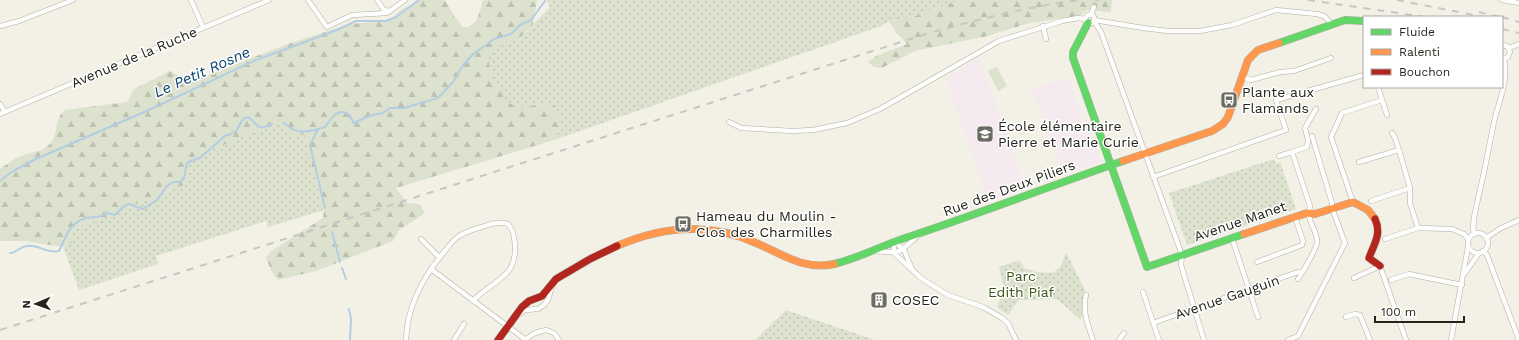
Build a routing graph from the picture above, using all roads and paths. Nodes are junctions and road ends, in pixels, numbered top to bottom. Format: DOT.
graph roads {
  1 [pos="73,0"];
  2 [pos="191,0"];
  3 [pos="269,0"];
  4 [pos="308,0"];
  5 [pos="377,0"];
  6 [pos="404,0"];
  7 [pos="1502,0"];
  8 [pos="1519,3"];
  9 [pos="1094,7"];
  10 [pos="390,11"];
  11 [pos="1091,14"];
  12 [pos="1090,21"];
  13 [pos="1363,21"];
  14 [pos="1332,24"];
  15 [pos="0,26"];
  16 [pos="1043,26"];
  17 [pos="203,27"];
  18 [pos="1046,39"];
  19 [pos="1519,44"];
  20 [pos="1503,45"];
  21 [pos="1509,48"];
  22 [pos="1331,58"];
  23 [pos="1503,59"];
  24 [pos="1363,75"];
  25 [pos="1242,77"];
  26 [pos="1378,88"];
  27 [pos="1382,100"];
  28 [pos="0,104"];
  29 [pos="1316,109"];
  30 [pos="2,113"];
  31 [pos="1387,116"];
  32 [pos="729,122"];
  33 [pos="1392,133"];
  34 [pos="1312,136"];
  35 [pos="1399,150"];
  36 [pos="1292,152"];
  37 [pos="1145,154"];
  38 [pos="1279,156"];
  39 [pos="1359,162"];
  40 [pos="1112,165"];
  41 [pos="1153,177"];
  42 [pos="1410,188"];
  43 [pos="1371,201"];
  44 [pos="1353,202"];
  45 [pos="1332,208"];
  46 [pos="1308,213"];
  47 [pos="1295,217"];
  48 [pos="1519,220"];
  49 [pos="1418,228"];
  50 [pos="923,232"];
  51 [pos="1474,234"];
  52 [pos="1232,238"];
  53 [pos="1486,238"];
  54 [pos="420,239"];
  55 [pos="1384,239"];
  56 [pos="1468,239"];
  57 [pos="894,241"];
  58 [pos="1468,247"];
  59 [pos="904,250"];
  60 [pos="874,251"];
  61 [pos="1481,252"];
  62 [pos="894,253"];
  63 [pos="1182,255"];
  64 [pos="440,257"];
  65 [pos="1258,262"];
  66 [pos="1380,266"];
  67 [pos="430,269"];
  68 [pos="913,271"];
  69 [pos="1301,273"];
  70 [pos="1464,275"];
  71 [pos="1354,278"];
  72 [pos="1298,280"];
  73 [pos="1391,280"];
  74 [pos="1462,285"];
  75 [pos="1249,289"];
  76 [pos="1143,292"];
  77 [pos="1086,295"];
  78 [pos="473,301"];
  79 [pos="1194,309"];
  80 [pos="1258,317"];
  81 [pos="1346,318"];
  82 [pos="1153,323"];
  83 [pos="464,324"];
  84 [pos="507,326"];
  85 [pos="1124,333"];
  86 [pos="406,340"];
  87 [pos="454,340"];
  88 [pos="498,340"];
  89 [pos="526,340"];
  90 [pos="559,340"];
  91 [pos="1016,340"];
  92 [pos="1093,340"];
  93 [pos="1120,340"];
  94 [pos="1159,340"];
  95 [pos="1204,340"];
  96 [pos="1288,340"];
  97 [pos="1370,340"];
  98 [pos="1406,340"];
  99 [pos="1451,340"];
  100 [pos="1519,340"];
  1 -- 15 [label="street"];
  2 -- 17 [label="street"];
  3 -- 17 [label="street, Avenue de la Ruche"];
  4 -- 10 [label="street"];
  5 -- 10 [label="street"];
  6 -- 10 [label="street"];
  7 -- 8 [label="street"];
  9 -- 11 [label="street"];
  11 -- 12 [label="street"];
  11 -- 12 [label="street"];
  12 -- 14 [label="street"];
  12 -- 16 [label="street"];
  12 -- 37 [label="street"];
  12 -- 40 [label="street"];
  13 -- 14 [label="street, Rue des Deux Piliers"];
  14 -- 25 [label="street, Rue des Deux Piliers"];
  16 -- 18 [label="street"];
  16 -- 32 [label="street"];
  17 -- 30 [label="street, Avenue de la Ruche"];
  19 -- 21 [label="street"];
  20 -- 21 [label="street"];
  21 -- 23 [label="street"];
  22 -- 25 [label="street"];
  23 -- 51 [label="street"];
  24 -- 41 [label="street"];
  25 -- 37 [label="street, Rue des Deux Piliers"];
  26 -- 27 [label="street"];
  27 -- 31 [label="street"];
  27 -- 44 [label="street"];
  28 -- 30 [label="street"];
  29 -- 36 [label="street"];
  33 -- 35 [label="street"];
  34 -- 45 [label="street"];
  35 -- 39 [label="street"];
  35 -- 42 [label="street"];
  36 -- 38 [label="street"];
  36 -- 46 [label="street, Avenue Gauguin"];
  37 -- 40 [label="street, Rue des Deux Piliers"];
  37 -- 41 [label="street"];
  40 -- 50 [label="street, Rue des Deux Piliers"];
  40 -- 63 [label="street, Avenue Manet"];
  41 -- 63 [label="street"];
  42 -- 43 [label="street"];
  42 -- 49 [label="street"];
  44 -- 45 [label="street, Avenue Manet"];
  44 -- 66 [label="street"];
  45 -- 46 [label="street, Avenue Manet"];
  45 -- 96 [label="street"];
  46 -- 47 [label="street, Avenue Manet"];
  46 -- 69 [label="street, Avenue Gauguin"];
  47 -- 52 [label="street, Avenue Manet"];
  47 -- 65 [label="street"];
  48 -- 53 [label="street"];
  49 -- 55 [label="street"];
  49 -- 56 [label="street"];
  50 -- 57 [label="street, Rue des Deux Piliers"];
  50 -- 59 [label="street, Rue des Deux Piliers"];
  51 -- 53 [label="street"];
  51 -- 56 [label="street"];
  52 -- 63 [label="street, Avenue Manet"];
  52 -- 75 [label="street"];
  53 -- 61 [label="street"];
  54 -- 64 [label="street"];
  56 -- 58 [label="street"];
  57 -- 59 [label="street"];
  57 -- 60 [label="street, Rue des Deux Piliers"];
  57 -- 62 [label="street"];
  58 -- 61 [label="street"];
  58 -- 70 [label="street"];
  59 -- 62 [label="street, Rue des Deux Piliers"];
  59 -- 68 [label="street"];
  60 -- 62 [label="street, Rue des Deux Piliers"];
  60 -- 84 [label="street, Rue des Deux Piliers"];
  61 -- 70 [label="street"];
  61 -- 100 [label="street"];
  62 -- 68 [label="street"];
  63 -- 79 [label="street"];
  64 -- 67 [label="street"];
  64 -- 78 [label="street"];
  66 -- 71 [label="street"];
  66 -- 98 [label="street"];
  67 -- 78 [label="street"];
  67 -- 86 [label="street"];
  68 -- 91 [label="street"];
  69 -- 72 [label="street, Avenue Gauguin"];
  69 -- 75 [label="street, Avenue Gauguin"];
  70 -- 74 [label="street"];
  73 -- 74 [label="street"];
  74 -- 99 [label="street"];
  75 -- 79 [label="street, Avenue Gauguin"];
  75 -- 80 [label="street"];
  76 -- 82 [label="street"];
  77 -- 92 [label="street"];
  78 -- 84 [label="street"];
  79 -- 82 [label="street, Avenue Gauguin"];
  79 -- 95 [label="street"];
  81 -- 97 [label="street"];
  82 -- 94 [label="street"];
  83 -- 87 [label="street"];
  84 -- 88 [label="street, Rue des Deux Piliers"];
  84 -- 89 [label="street"];
  85 -- 93 [label="street"];
  89 -- 90 [label="street"];
}
